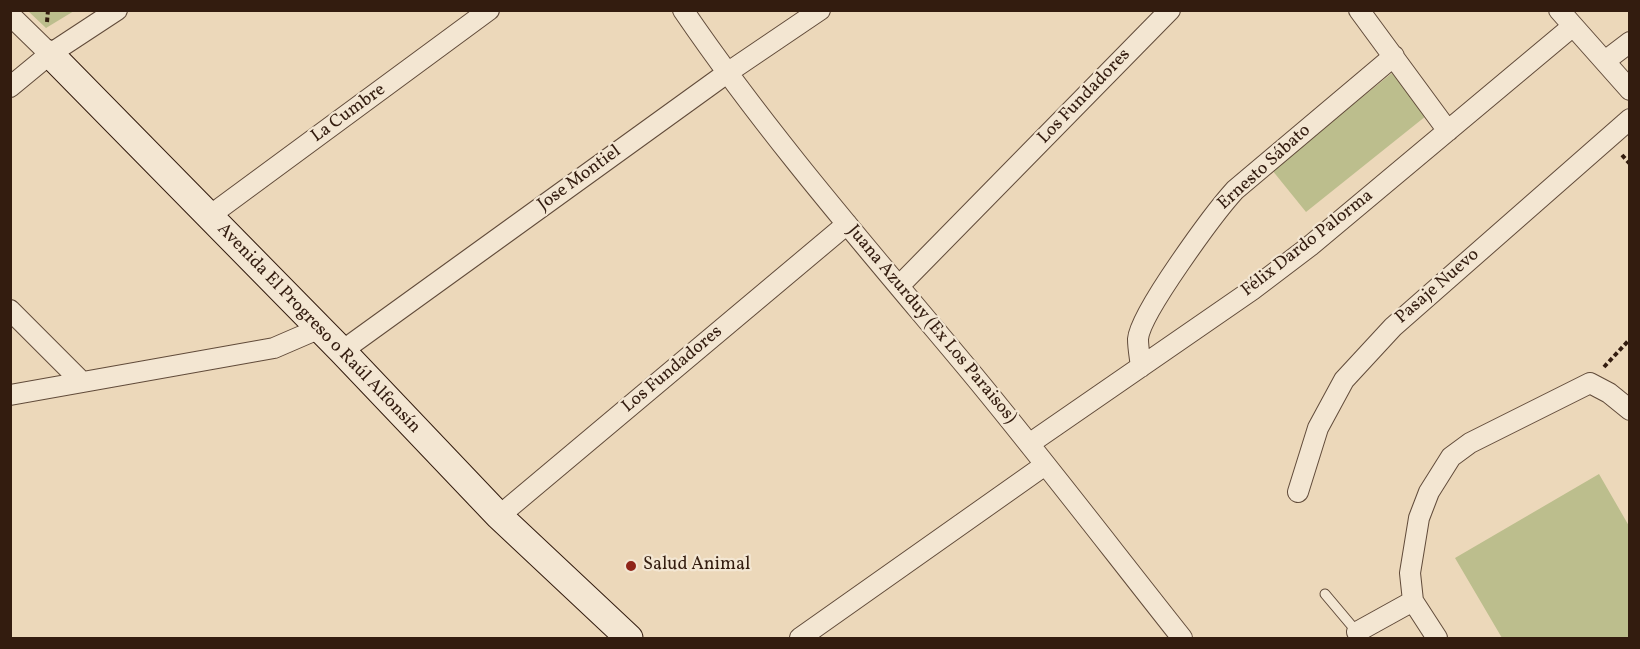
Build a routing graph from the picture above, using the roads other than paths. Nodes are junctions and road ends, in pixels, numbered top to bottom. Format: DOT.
graph roads {
  1 [pos="117,10"];
  2 [pos="489,10"];
  3 [pos="683,10"];
  4 [pos="820,10"];
  5 [pos="1170,10"];
  6 [pos="1359,10"];
  7 [pos="1559,10"];
  8 [pos="10,15"];
  9 [pos="1573,26"];
  10 [pos="1629,42"];
  11 [pos="50,54"];
  12 [pos="1394,56"];
  13 [pos="1605,61"];
  14 [pos="727,73"];
  15 [pos="10,87"];
  16 [pos="1629,90"];
  17 [pos="1629,119"];
  18 [pos="1448,131"];
  19 [pos="208,217"];
  20 [pos="847,224"];
  21 [pos="899,286"];
  22 [pos="10,310"];
  23 [pos="318,329"];
  24 [pos="342,351"];
  25 [pos="1141,367"];
  26 [pos="81,381"];
  27 [pos="10,395"];
  28 [pos="1629,410"];
  29 [pos="1029,444"];
  30 [pos="1045,465"];
  31 [pos="1298,492"];
  32 [pos="499,516"];
  33 [pos="1325,594"];
  34 [pos="1413,601"];
  35 [pos="1360,635"];
  36 [pos="628,639"];
  37 [pos="800,639"];
  38 [pos="1182,639"];
  39 [pos="1437,639"];
  1 -- 11 [label="street"];
  2 -- 19 [label="street, La Cumbre"];
  3 -- 14 [label="street, Juana Azurduy (Ex Los Paraisos)"];
  4 -- 14 [label="street, Jose Montiel"];
  5 -- 21 [label="street, Los Fundadores"];
  6 -- 12 [label="street"];
  7 -- 9 [label="street"];
  8 -- 11 [label="street, Avenida El Progreso o Raúl Alfonsín"];
  9 -- 13 [label="street"];
  9 -- 18 [label="street, Félix Dardo Palorma"];
  10 -- 13 [label="street"];
  11 -- 15 [label="street"];
  11 -- 19 [label="street, Avenida El Progreso o Raúl Alfonsín"];
  12 -- 18 [label="street"];
  12 -- 25 [label="street, Ernesto Sábato"];
  13 -- 16 [label="street"];
  14 -- 20 [label="street, Juana Azurduy (Ex Los Paraisos)"];
  14 -- 24 [label="street, Jose Montiel"];
  17 -- 31 [label="street, Pasaje Nuevo"];
  18 -- 25 [label="street, Félix Dardo Palorma"];
  19 -- 23 [label="street, Avenida El Progreso o Raúl Alfonsín"];
  20 -- 21 [label="street, Juana Azurduy (Ex Los Paraisos)"];
  20 -- 32 [label="street, Los Fundadores"];
  21 -- 29 [label="street, Juana Azurduy (Ex Los Paraisos)"];
  22 -- 26 [label="street"];
  23 -- 24 [label="street, Avenida El Progreso o Raúl Alfonsín"];
  23 -- 26 [label="street"];
  24 -- 32 [label="street, Avenida El Progreso o Raúl Alfonsín"];
  25 -- 29 [label="street, Félix Dardo Palorma"];
  26 -- 27 [label="street"];
  28 -- 34 [label="street"];
  29 -- 30 [label="street, Juana Azurduy (Ex Los Paraisos)"];
  30 -- 37 [label="street"];
  30 -- 38 [label="street, Juana Azurduy (Ex Los Paraisos)"];
  32 -- 36 [label="street, Avenida El Progreso o Raúl Alfonsín"];
  33 -- 35 [label="lane"];
  34 -- 35 [label="street"];
  34 -- 39 [label="street"];
}
